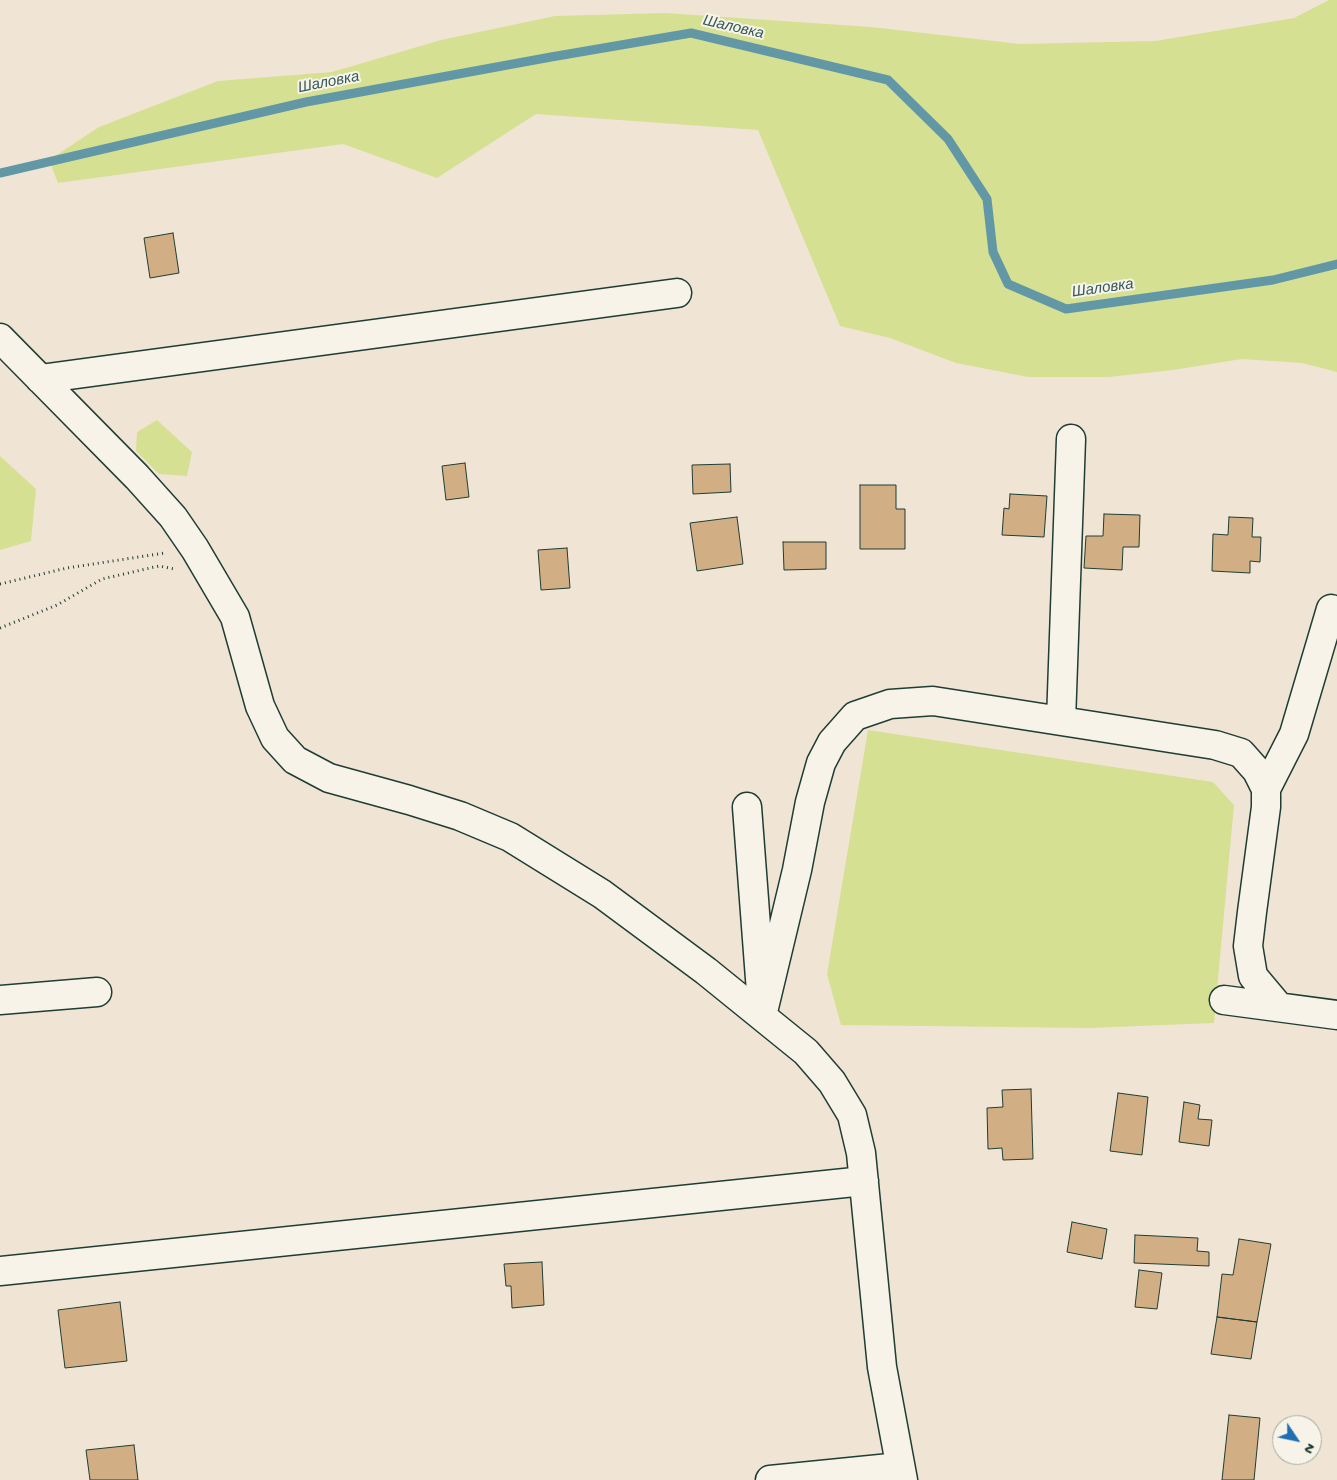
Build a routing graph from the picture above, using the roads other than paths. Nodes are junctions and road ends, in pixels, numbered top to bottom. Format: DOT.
graph roads {
  1 [pos="677,293"];
  2 [pos="0,338"];
  3 [pos="40,379"];
  4 [pos="1071,439"];
  5 [pos="1331,610"];
  6 [pos="1061,721"];
  7 [pos="1266,788"];
  8 [pos="747,807"];
  9 [pos="97,992"];
  10 [pos="0,1000"];
  11 [pos="1224,1000"];
  12 [pos="1279,1007"];
  13 [pos="1337,1015"];
  14 [pos="762,1016"];
  15 [pos="864,1181"];
  16 [pos="0,1271"];
  17 [pos="902,1474"];
  18 [pos="770,1480"];
  1 -- 3 [label="street"];
  2 -- 3 [label="street"];
  3 -- 14 [label="street"];
  4 -- 6 [label="street"];
  5 -- 7 [label="street"];
  6 -- 7 [label="street"];
  6 -- 14 [label="street"];
  7 -- 12 [label="street"];
  8 -- 14 [label="street"];
  9 -- 10 [label="street"];
  11 -- 12 [label="street"];
  12 -- 13 [label="street"];
  14 -- 15 [label="street"];
  15 -- 16 [label="street"];
  15 -- 17 [label="street"];
  17 -- 18 [label="street"];
}
